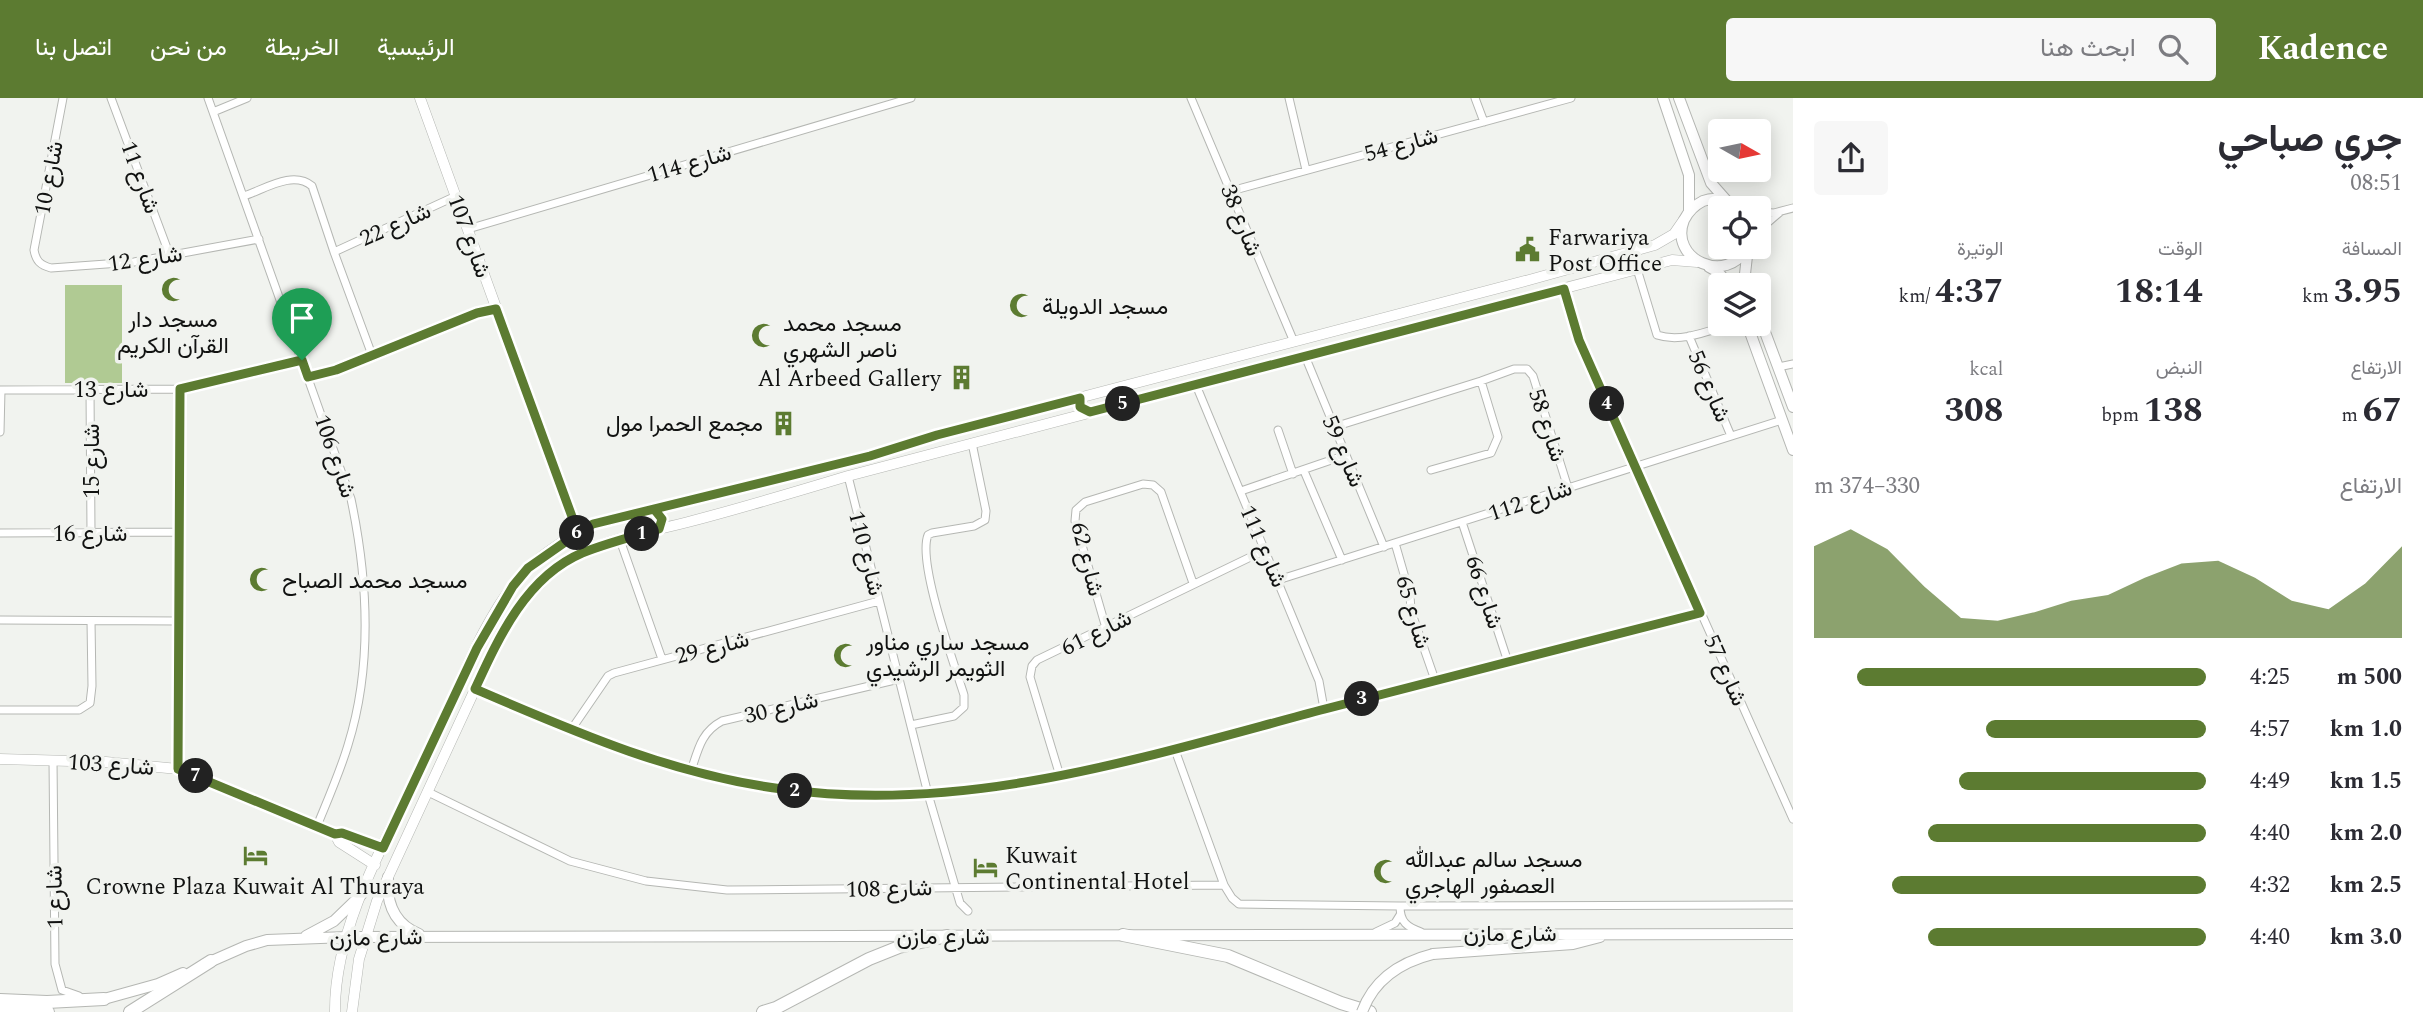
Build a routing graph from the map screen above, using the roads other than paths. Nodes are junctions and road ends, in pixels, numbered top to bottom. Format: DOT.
graph roads {
  1 [pos="63,98"];
  2 [pos="111,98"];
  3 [pos="208,98"];
  4 [pos="247,98"];
  5 [pos="420,98"];
  6 [pos="911,98"];
  7 [pos="1191,98"];
  8 [pos="1289,98"];
  9 [pos="1475,98"];
  10 [pos="1571,98"];
  11 [pos="1663,98"];
  12 [pos="1679,98"];
  13 [pos="886,102"];
  14 [pos="213,112"];
  15 [pos="1484,122"];
  16 [pos="1306,170"];
  17 [pos="1231,191"];
  18 [pos="244,196"];
  19 [pos="456,196"];
  20 [pos="1722,196"];
  21 [pos="1708,200"];
  22 [pos="1793,208"];
  23 [pos="1771,211"];
  24 [pos="1781,211"];
  25 [pos="1687,215"];
  26 [pos="1771,220"];
  27 [pos="468,229"];
  28 [pos="259,239"];
  29 [pos="334,252"];
  30 [pos="1620,254"];
  31 [pos="170,256"];
  32 [pos="35,257"];
  33 [pos="1737,259"];
  34 [pos="1697,262"];
  35 [pos="1709,267"];
  36 [pos="1632,270"];
  37 [pos="1719,273"];
  38 [pos="1564,289"];
  39 [pos="496,309"];
  40 [pos="1388,317"];
  41 [pos="1708,331"];
  42 [pos="1390,334"];
  43 [pos="1751,336"];
  44 [pos="1766,336"];
  45 [pos="1689,337"];
  46 [pos="1294,342"];
  47 [pos="372,355"];
  48 [pos="1305,356"];
  49 [pos="302,360"];
  50 [pos="1793,364"];
  51 [pos="1778,368"];
  52 [pos="308,377"];
  53 [pos="1481,381"];
  54 [pos="1196,385"];
  55 [pos="90,389"];
  56 [pos="180,389"];
  57 [pos="0,390"];
  58 [pos="1080,398"];
  59 [pos="1793,407"];
  60 [pos="1090,412"];
  61 [pos="1782,420"];
  62 [pos="1334,427"];
  63 [pos="1278,430"];
  64 [pos="0,432"];
  65 [pos="1731,436"];
  66 [pos="972,443"];
  67 [pos="888,450"];
  68 [pos="1793,450"];
  69 [pos="1346,455"];
  70 [pos="890,466"];
  71 [pos="1635,467"];
  72 [pos="1432,470"];
  73 [pos="1304,471"];
  74 [pos="1293,474"];
  75 [pos="848,477"];
  76 [pos="1568,488"];
  77 [pos="1241,491"];
  78 [pos="676,504"];
  79 [pos="654,509"];
  80 [pos="1462,522"];
  81 [pos="682,523"];
  82 [pos="659,529"];
  83 [pos="179,532"];
  84 [pos="0,533"];
  85 [pos="91,533"];
  86 [pos="578,533"];
  87 [pos="621,540"];
  88 [pos="1395,543"];
  89 [pos="1384,547"];
  90 [pos="1265,550"];
  91 [pos="1342,560"];
  92 [pos="1278,580"];
  93 [pos="1193,583"];
  94 [pos="879,601"];
  95 [pos="1700,613"];
  96 [pos="0,620"];
  97 [pos="91,621"];
  98 [pos="179,621"];
  99 [pos="1106,628"];
  100 [pos="662,659"];
  101 [pos="1508,662"];
  102 [pos="899,679"];
  103 [pos="1435,680"];
  104 [pos="475,689"];
  105 [pos="1324,709"];
  106 [pos="0,710"];
  107 [pos="442,724"];
  108 [pos="911,725"];
  109 [pos="570,730"];
  110 [pos="456,732"];
  111 [pos="433,742"];
  112 [pos="448,748"];
  113 [pos="1175,750"];
  114 [pos="0,759"];
  115 [pos="53,760"];
  116 [pos="178,769"];
  117 [pos="691,771"];
  118 [pos="1060,776"];
  119 [pos="428,792"];
  120 [pos="928,794"];
  121 [pos="1793,819"];
  122 [pos="317,826"];
  123 [pos="335,834"];
  124 [pos="383,848"];
  125 [pos="375,865"];
  126 [pos="388,877"];
  127 [pos="1224,886"];
  128 [pos="956,887"];
  129 [pos="362,894"];
  130 [pos="1793,905"];
  131 [pos="968,911"];
  132 [pos="1400,911"];
  133 [pos="1374,933"];
  134 [pos="1426,933"];
  135 [pos="1616,933"];
  136 [pos="1123,935"];
  137 [pos="1793,935"];
  138 [pos="439,936"];
  139 [pos="947,936"];
  140 [pos="347,937"];
  141 [pos="364,937"];
  142 [pos="299,939"];
  143 [pos="211,961"];
  144 [pos="104,999"];
  145 [pos="0,1000"];
  146 [pos="0,1011"];
  147 [pos="48,1012"];
  148 [pos="130,1012"];
  149 [pos="335,1012"];
  150 [pos="352,1012"];
  151 [pos="763,1012"];
  152 [pos="1362,1012"];
  153 [pos="1370,1012"];
  1 -- 32 [label="street, شارع 10"];
  2 -- 31 [label="street, شارع 11"];
  3 -- 14 [label="street, شارع 106"];
  4 -- 14 [label="street"];
  5 -- 19 [label="street, شارع 107"];
  6 -- 13 [label="street, شارع 114"];
  7 -- 17 [label="street, شارع 38"];
  8 -- 16 [label="street"];
  9 -- 15 [label="street"];
  10 -- 15 [label="street, شارع 54"];
  11 -- 25 [label="main road"];
  12 -- 20 [label="main road"];
  13 -- 27 [label="street, شارع 114"];
  14 -- 18 [label="street, شارع 106"];
  15 -- 16 [label="street, شارع 54"];
  16 -- 17 [label="street, شارع 54"];
  17 -- 46 [label="street, شارع 38"];
  18 -- 28 [label="street, شارع 106"];
  18 -- 29 [label="street"];
  19 -- 27 [label="street, شارع 107"];
  19 -- 29 [label="street, شارع 22"];
  21 -- 25 [label="main road"];
  22 -- 24 [label="street"];
  23 -- 24 [label="street"];
  24 -- 26 [label="street"];
  25 -- 30 [label="street"];
  25 -- 34 [label="main road"];
  27 -- 39 [label="street, شارع 107"];
  28 -- 31 [label="street, شارع 12"];
  28 -- 49 [label="street, شارع 106"];
  29 -- 47 [label="street"];
  30 -- 36 [label="street"];
  30 -- 40 [label="street"];
  31 -- 32 [label="street, شارع 12"];
  33 -- 35 [label="main road"];
  34 -- 35 [label="main road"];
  34 -- 36 [label="street"];
  35 -- 37 [label="main road"];
  36 -- 38 [label="street"];
  36 -- 45 [label="street, شارع 56"];
  38 -- 42 [label="street"];
  38 -- 71 [label="street, شارع 57"];
  39 -- 47 [label="street"];
  39 -- 86 [label="street, شارع 107"];
  40 -- 42 [label="street"];
  40 -- 46 [label="street"];
  41 -- 45 [label="street, شارع 56"];
  42 -- 48 [label="street"];
  43 -- 61 [label="main road"];
  44 -- 51 [label="main road"];
  45 -- 65 [label="street, شارع 56"];
  46 -- 58 [label="street"];
  47 -- 52 [label="street"];
  48 -- 54 [label="street"];
  48 -- 62 [label="street, شارع 59"];
  49 -- 52 [label="street, شارع 106"];
  49 -- 56 [label="street, شارع 13"];
  50 -- 51 [label="street"];
  51 -- 59 [label="main road"];
  52 -- 122 [label="street, شارع 106"];
  53 -- 62 [label="street, شارع 58"];
  53 -- 72 [label="street"];
  53 -- 76 [label="street, شارع 58"];
  54 -- 60 [label="street"];
  54 -- 77 [label="street, شارع 111"];
  55 -- 56 [label="street, شارع 13"];
  55 -- 57 [label="street, شارع 13"];
  55 -- 85 [label="street, شارع 15"];
  56 -- 83 [label="street"];
  57 -- 64 [label="street"];
  58 -- 60 [label="street"];
  58 -- 67 [label="street"];
  60 -- 66 [label="street"];
  61 -- 65 [label="street, شارع 112"];
  61 -- 68 [label="main road"];
  62 -- 69 [label="street, شارع 59"];
  63 -- 74 [label="street"];
  65 -- 71 [label="street, شارع 112"];
  66 -- 70 [label="street"];
  66 -- 108 [label="street"];
  67 -- 70 [label="street"];
  67 -- 78 [label="street"];
  69 -- 73 [label="street"];
  69 -- 89 [label="street, شارع 59"];
  70 -- 75 [label="street"];
  71 -- 76 [label="street, شارع 112"];
  71 -- 95 [label="street, شارع 57"];
  73 -- 74 [label="street"];
  73 -- 91 [label="street"];
  74 -- 77 [label="street"];
  75 -- 81 [label="street"];
  75 -- 94 [label="street, شارع 110"];
  76 -- 80 [label="street, شارع 112"];
  77 -- 90 [label="street, شارع 111"];
  78 -- 79 [label="street"];
  78 -- 81 [label="street"];
  79 -- 82 [label="street"];
  79 -- 86 [label="street"];
  80 -- 88 [label="street, شارع 112"];
  80 -- 101 [label="street, شارع 66"];
  81 -- 82 [label="street"];
  82 -- 87 [label="street"];
  83 -- 85 [label="street, شارع 16"];
  83 -- 98 [label="street"];
  84 -- 85 [label="street, شارع 16"];
  86 -- 107 [label="street"];
  87 -- 100 [label="street"];
  87 -- 104 [label="street"];
  88 -- 89 [label="street, شارع 112"];
  88 -- 103 [label="street, شارع 65"];
  89 -- 91 [label="street, شارع 112"];
  90 -- 92 [label="street, شارع 111"];
  90 -- 93 [label="street, شارع 61"];
  91 -- 92 [label="street, شارع 112"];
  92 -- 105 [label="street, شارع 111"];
  93 -- 99 [label="street, شارع 61"];
  93 -- 99 [label="street, شارع 62"];
  94 -- 100 [label="street, شارع 29"];
  94 -- 102 [label="street, شارع 110"];
  95 -- 101 [label="street"];
  95 -- 121 [label="street, شارع 57"];
  96 -- 97 [label="street"];
  97 -- 98 [label="street"];
  97 -- 106 [label="street"];
  98 -- 116 [label="street"];
  99 -- 118 [label="street, شارع 61"];
  100 -- 109 [label="street, شارع 29"];
  101 -- 103 [label="street"];
  102 -- 108 [label="street, شارع 110"];
  102 -- 117 [label="street, شارع 30"];
  103 -- 105 [label="street"];
  104 -- 109 [label="street"];
  104 -- 110 [label="street"];
  105 -- 113 [label="street"];
  107 -- 110 [label="street"];
  107 -- 111 [label="street"];
  108 -- 120 [label="street, شارع 110"];
  109 -- 117 [label="street"];
  110 -- 112 [label="street"];
  111 -- 112 [label="street"];
  111 -- 124 [label="street"];
  112 -- 119 [label="street"];
  113 -- 118 [label="street"];
  113 -- 127 [label="street"];
  114 -- 115 [label="street, شارع 103"];
  115 -- 116 [label="street, شارع 103"];
  115 -- 144 [label="street, شارع 1"];
  116 -- 122 [label="street, شارع 103"];
  117 -- 120 [label="street"];
  118 -- 120 [label="street"];
  119 -- 126 [label="street"];
  119 -- 128 [label="street, شارع 108"];
  120 -- 128 [label="street, شارع 110"];
  122 -- 123 [label="street, شارع 103"];
  123 -- 124 [label="street, شارع 103"];
  123 -- 125 [label="street, شارع 103"];
  124 -- 125 [label="street"];
  125 -- 129 [label="street"];
  126 -- 138 [label="main road"];
  126 -- 141 [label="street"];
  127 -- 128 [label="street, شارع 108"];
  127 -- 132 [label="street"];
  128 -- 131 [label="street, شارع 110"];
  129 -- 140 [label="street"];
  129 -- 142 [label="main road"];
  130 -- 132 [label="street"];
  132 -- 133 [label="street"];
  132 -- 134 [label="street"];
  133 -- 134 [label="main road, شارع مازن"];
  133 -- 136 [label="main road, شارع مازن"];
  134 -- 135 [label="main road, شارع مازن"];
  135 -- 137 [label="main road, شارع مازن"];
  135 -- 152 [label="main road, bridge"];
  136 -- 139 [label="main road, شارع مازن"];
  136 -- 153 [label="highway"];
  138 -- 139 [label="main road, شارع مازن"];
  138 -- 141 [label="main road, شارع مازن"];
  139 -- 151 [label="highway"];
  140 -- 141 [label="main road, شارع مازن"];
  140 -- 142 [label="main road, شارع مازن"];
  140 -- 149 [label="street"];
  141 -- 150 [label="street"];
  142 -- 143 [label="main road, شارع مازن"];
  143 -- 144 [label="main road, شارع مازن"];
  143 -- 148 [label="highway"];
  144 -- 145 [label="highway"];
  146 -- 147 [label="highway"];
}
